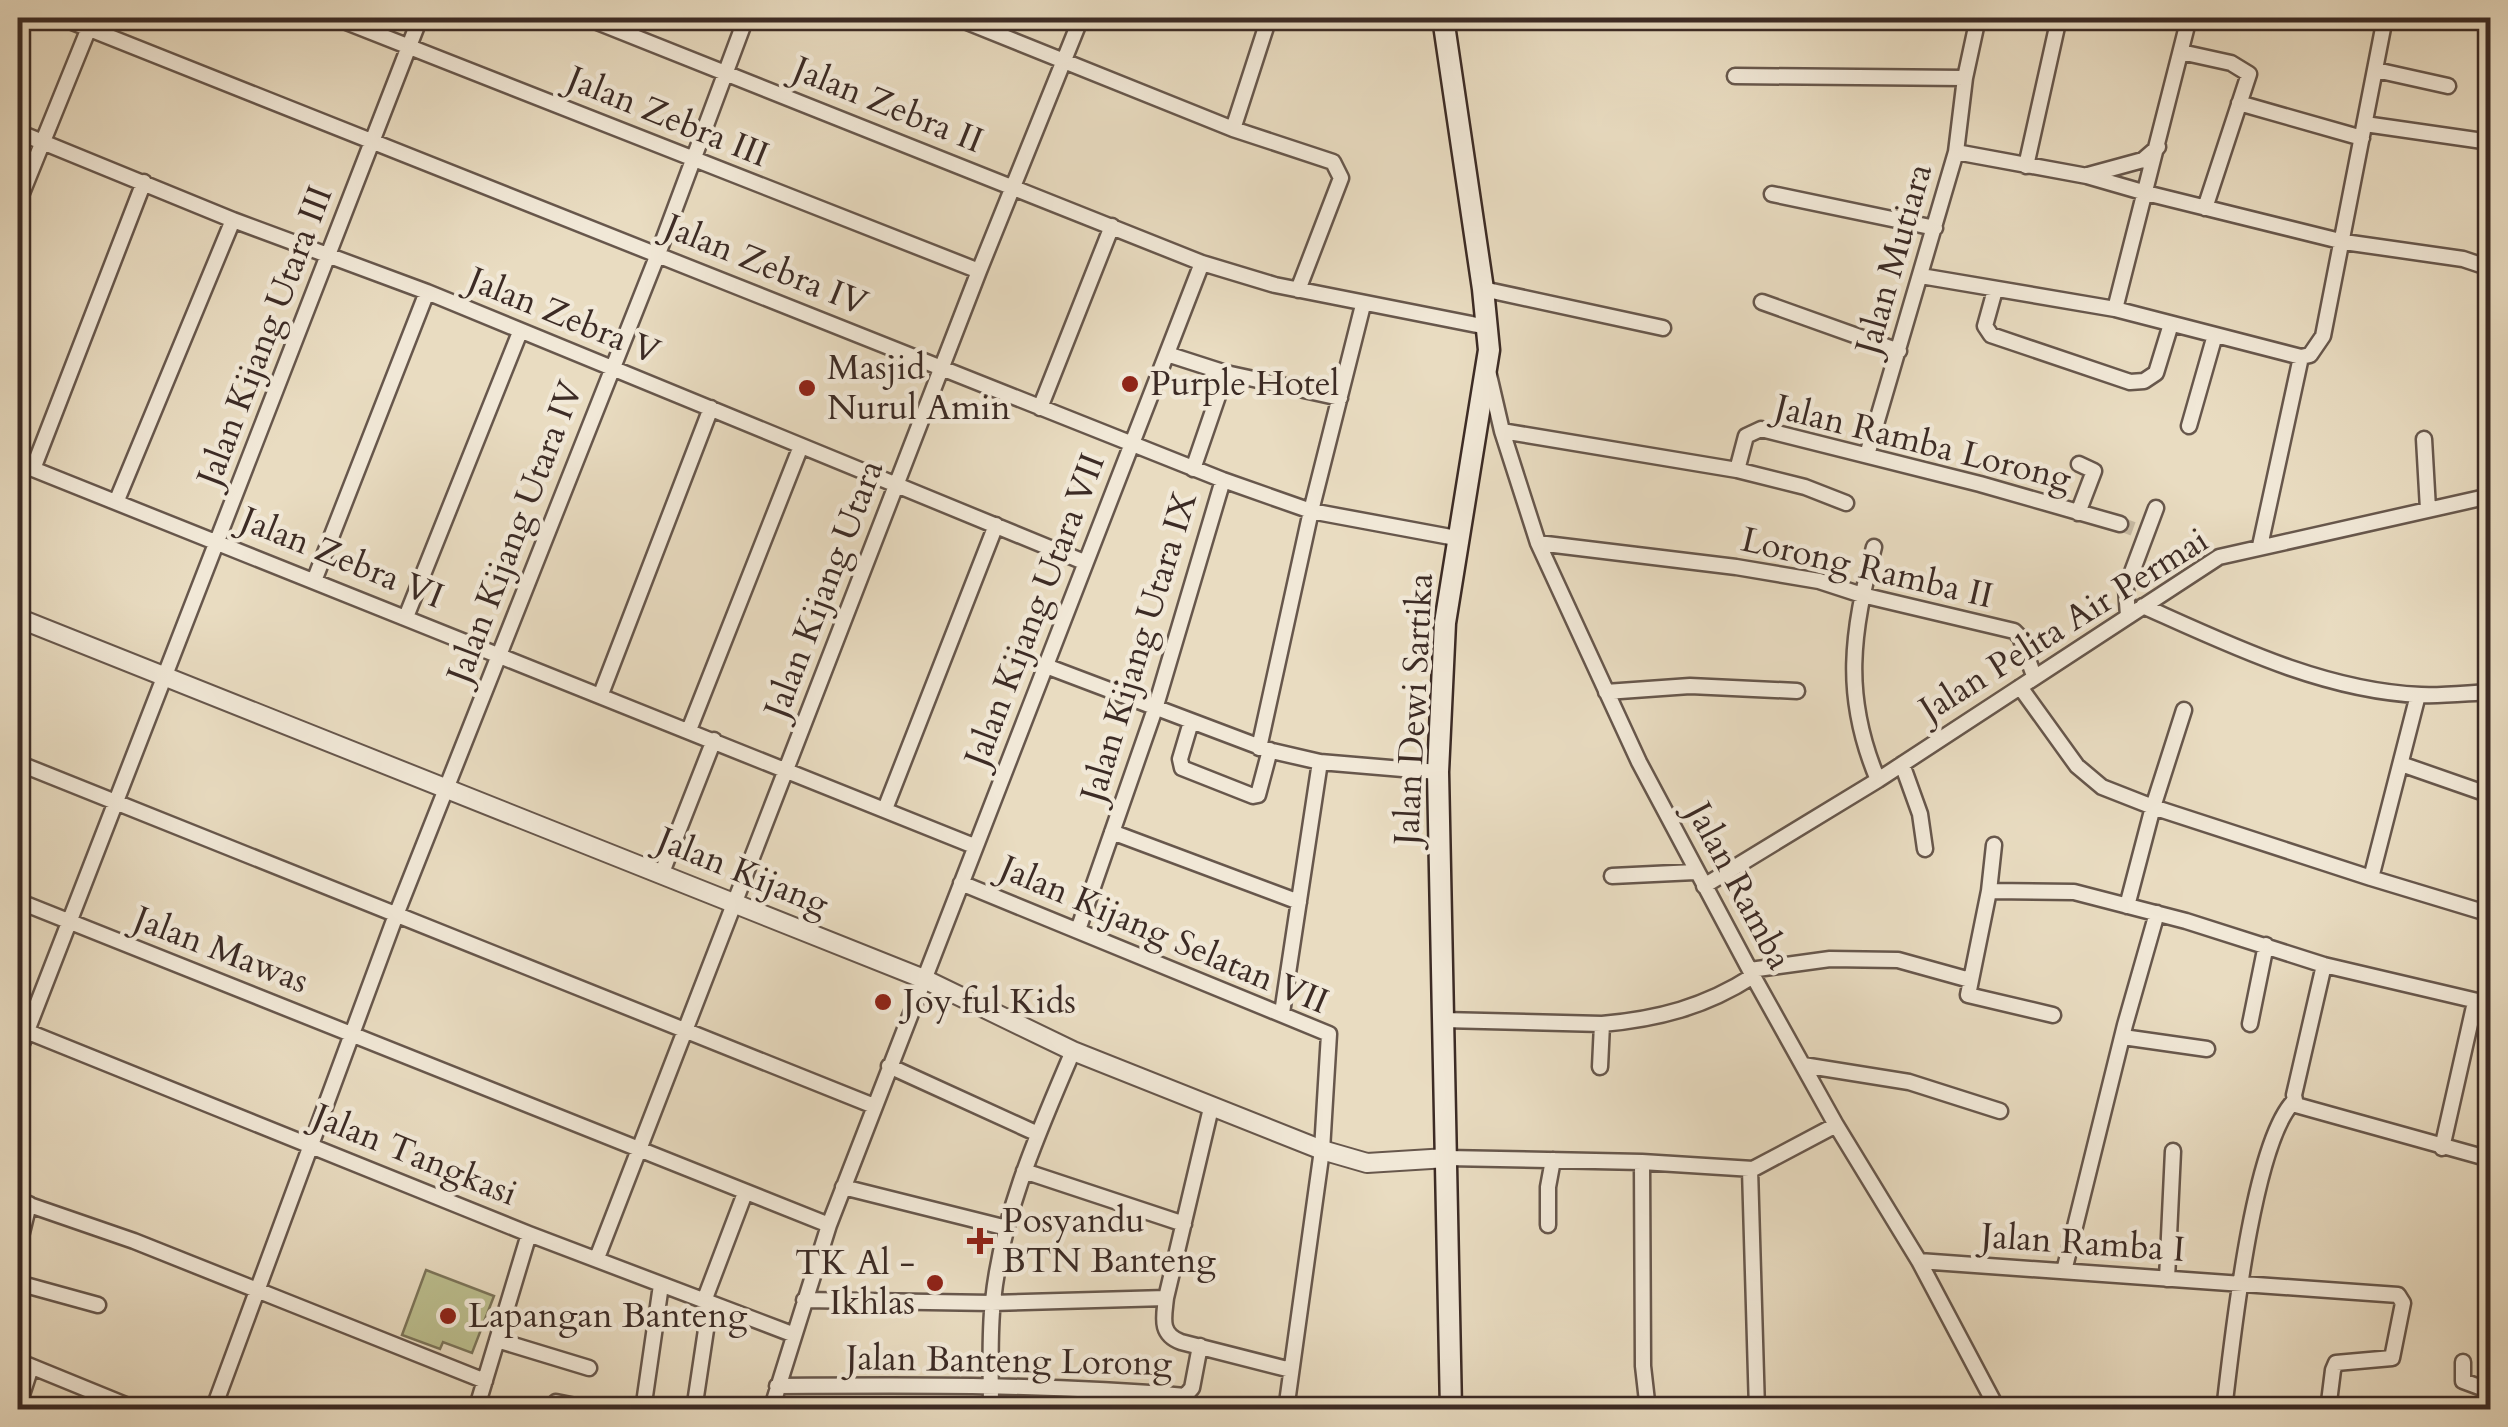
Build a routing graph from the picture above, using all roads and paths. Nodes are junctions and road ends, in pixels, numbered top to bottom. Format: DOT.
graph roads {
  1 [pos="62,18"];
  2 [pos="336,18"];
  3 [pos="420,18"];
  4 [pos="587,18"];
  5 [pos="746,18"];
  6 [pos="957,18"];
  7 [pos="1080,18"];
  8 [pos="1251,18"];
  9 [pos="1443,18"];
  10 [pos="1978,18"];
  11 [pos="2058,18"];
  12 [pos="2189,18"];
  13 [pos="2386,18"];
  14 [pos="1269,21"];
  15 [pos="91,23"];
  16 [pos="409,47"];
  17 [pos="2182,52"];
  18 [pos="1063,59"];
  19 [pos="2376,70"];
  20 [pos="725,73"];
  21 [pos="1735,76"];
  22 [pos="1965,78"];
  23 [pos="2448,86"];
  24 [pos="2239,103"];
  25 [pos="1233,129"];
  26 [pos="2363,131"];
  27 [pos="18,132"];
  28 [pos="41,141"];
  29 [pos="372,141"];
  30 [pos="2483,141"];
  31 [pos="2158,147"];
  32 [pos="1956,152"];
  33 [pos="694,159"];
  34 [pos="2026,166"];
  35 [pos="2087,176"];
  36 [pos="144,182"];
  37 [pos="1012,186"];
  38 [pos="2146,193"];
  39 [pos="1772,194"];
  40 [pos="18,203"];
  41 [pos="2205,208"];
  42 [pos="233,220"];
  43 [pos="1112,226"];
  44 [pos="1935,228"];
  45 [pos="2344,242"];
  46 [pos="330,254"];
  47 [pos="658,254"];
  48 [pos="1202,263"];
  49 [pos="2490,268"];
  50 [pos="979,271"];
  51 [pos="1921,276"];
  52 [pos="1483,289"];
  53 [pos="1298,290"];
  54 [pos="1995,290"];
  55 [pos="426,292"];
  56 [pos="1762,302"];
  57 [pos="1363,305"];
  58 [pos="2115,310"];
  59 [pos="2171,324"];
  60 [pos="1487,327"];
  61 [pos="1663,328"];
  62 [pos="520,332"];
  63 [pos="2215,336"];
  64 [pos="1900,351"];
  65 [pos="1167,354"];
  66 [pos="2301,357"];
  67 [pos="1488,364"];
  68 [pos="612,367"];
  69 [pos="942,367"];
  70 [pos="1226,373"];
  71 [pos="1340,398"];
  72 [pos="711,408"];
  73 [pos="1040,408"];
  74 [pos="2189,426"];
  75 [pos="1502,431"];
  76 [pos="2424,439"];
  77 [pos="1131,445"];
  78 [pos="802,446"];
  79 [pos="1868,455"];
  80 [pos="18,463"];
  81 [pos="2078,464"];
  82 [pos="33,469"];
  83 [pos="1193,469"];
  84 [pos="1738,470"];
  85 [pos="1223,480"];
  86 [pos="898,484"];
  87 [pos="2490,496"];
  88 [pos="117,500"];
  89 [pos="1846,503"];
  90 [pos="2156,508"];
  91 [pos="2428,509"];
  92 [pos="1311,511"];
  93 [pos="2078,513"];
  94 [pos="2120,524"];
  95 [pos="996,525"];
  96 [pos="1456,538"];
  97 [pos="218,541"];
  98 [pos="1538,544"];
  99 [pos="2260,546"];
  100 [pos="1874,547"];
  101 [pos="1084,562"];
  102 [pos="314,581"];
  103 [pos="1862,595"];
  104 [pos="2143,606"];
  105 [pos="406,616"];
  106 [pos="2128,616"];
  107 [pos="18,618"];
  108 [pos="499,653"];
  109 [pos="1046,666"];
  110 [pos="165,675"];
  111 [pos="2034,676"];
  112 [pos="2020,687"];
  113 [pos="1798,691"];
  114 [pos="1606,692"];
  115 [pos="2490,692"];
  116 [pos="601,694"];
  117 [pos="2418,695"];
  118 [pos="1155,709"];
  119 [pos="2184,710"];
  120 [pos="1191,722"];
  121 [pos="689,730"];
  122 [pos="714,740"];
  123 [pos="1265,749"];
  124 [pos="1320,762"];
  125 [pos="18,763"];
  126 [pos="1902,764"];
  127 [pos="2401,764"];
  128 [pos="786,770"];
  129 [pos="1438,772"];
  130 [pos="1878,780"];
  131 [pos="447,788"];
  132 [pos="2490,795"];
  133 [pos="117,801"];
  134 [pos="2152,808"];
  135 [pos="885,809"];
  136 [pos="1112,832"];
  137 [pos="1994,845"];
  138 [pos="974,846"];
  139 [pos="1925,849"];
  140 [pos="1696,872"];
  141 [pos="661,875"];
  142 [pos="1612,876"];
  143 [pos="2370,878"];
  144 [pos="960,883"];
  145 [pos="1704,886"];
  146 [pos="1990,890"];
  147 [pos="18,902"];
  148 [pos="734,902"];
  149 [pos="1299,902"];
  150 [pos="2128,906"];
  151 [pos="2157,913"];
  152 [pos="2490,914"];
  153 [pos="396,915"];
  154 [pos="67,922"];
  155 [pos="1078,930"];
  156 [pos="2266,946"];
  157 [pos="2324,966"];
  158 [pos="1751,973"];
  159 [pos="924,980"];
  160 [pos="1970,980"];
  161 [pos="2483,1003"];
  162 [pos="1282,1012"];
  163 [pos="2053,1015"];
  164 [pos="1444,1020"];
  165 [pos="1602,1024"];
  166 [pos="2250,1024"];
  167 [pos="686,1029"];
  168 [pos="22,1030"];
  169 [pos="353,1034"];
  170 [pos="2123,1037"];
  171 [pos="1073,1050"];
  172 [pos="2207,1050"];
  173 [pos="18,1054"];
  174 [pos="1803,1064"];
  175 [pos="889,1066"];
  176 [pos="1600,1067"];
  177 [pos="2294,1101"];
  178 [pos="874,1106"];
  179 [pos="1211,1108"];
  180 [pos="2000,1111"];
  181 [pos="1836,1125"];
  182 [pos="1038,1134"];
  183 [pos="313,1146"];
  184 [pos="638,1148"];
  185 [pos="2442,1148"];
  186 [pos="1322,1150"];
  187 [pos="2173,1152"];
  188 [pos="1446,1158"];
  189 [pos="2490,1159"];
  190 [pos="1553,1160"];
  191 [pos="1642,1162"];
  192 [pos="1750,1168"];
  193 [pos="1024,1171"];
  194 [pos="843,1187"];
  195 [pos="745,1193"];
  196 [pos="23,1203"];
  197 [pos="1184,1224"];
  198 [pos="828,1225"];
  199 [pos="1548,1225"];
  200 [pos="1006,1228"];
  201 [pos="528,1234"];
  202 [pos="18,1249"];
  203 [pos="596,1258"];
  204 [pos="1919,1261"];
  205 [pos="2064,1271"];
  206 [pos="2167,1280"];
  207 [pos="18,1283"];
  208 [pos="662,1286"];
  209 [pos="2242,1286"];
  210 [pos="256,1292"];
  211 [pos="1166,1298"];
  212 [pos="804,1300"];
  213 [pos="707,1302"];
  214 [pos="992,1303"];
  215 [pos="98,1305"];
  216 [pos="792,1334"];
  217 [pos="497,1340"];
  218 [pos="1200,1346"];
  219 [pos="2463,1362"];
  220 [pos="24,1364"];
  221 [pos="589,1368"];
  222 [pos="1291,1370"];
  223 [pos="485,1381"];
  224 [pos="991,1385"];
  225 [pos="778,1386"];
  226 [pos="2490,1391"];
  227 [pos="18,1407"];
  228 [pos="138,1410"];
  229 [pos="212,1410"];
  230 [pos="476,1410"];
  231 [pos="550,1410"];
  232 [pos="596,1410"];
  233 [pos="644,1410"];
  234 [pos="694,1410"];
  235 [pos="771,1410"];
  236 [pos="991,1410"];
  237 [pos="1286,1410"];
  238 [pos="1452,1410"];
  239 [pos="1648,1410"];
  240 [pos="1757,1410"];
  241 [pos="1998,1410"];
  242 [pos="2224,1410"];
  243 [pos="2328,1410"];
  1 -- 15 [label="street, Jalan Zebra IV"];
  2 -- 16 [label="street, Jalan Zebra III"];
  3 -- 16 [label="street, Jalan Kijang Utara III"];
  4 -- 20 [label="street, Jalan Zebra II"];
  5 -- 20 [label="street, Jalan Kijang Utara IV"];
  6 -- 18 [label="street"];
  7 -- 18 [label="street, Jalan Kijang Utara"];
  8 -- 14 [label="street"];
  9 -- 52 [label="main road, Jalan Dewi Sartika"];
  10 -- 22 [label="street, Jalan Mutiara"];
  11 -- 34 [label="street"];
  12 -- 17 [label="street"];
  13 -- 19 [label="street"];
  14 -- 25 [label="street"];
  15 -- 28 [label="street"];
  15 -- 29 [label="street, Jalan Zebra IV"];
  16 -- 29 [label="street, Jalan Kijang Utara III"];
  16 -- 33 [label="street, Jalan Zebra III"];
  17 -- 24 [label="street"];
  17 -- 31 [label="street"];
  18 -- 25 [label="street"];
  18 -- 37 [label="street, Jalan Kijang Utara"];
  19 -- 23 [label="street"];
  19 -- 26 [label="street"];
  20 -- 33 [label="street, Jalan Kijang Utara IV"];
  20 -- 37 [label="street, Jalan Zebra II"];
  21 -- 22 [label="street"];
  22 -- 32 [label="street, Jalan Mutiara"];
  24 -- 26 [label="street"];
  24 -- 41 [label="street"];
  25 -- 53 [label="street"];
  26 -- 30 [label="street"];
  26 -- 45 [label="street"];
  27 -- 28 [label="street, Jalan Zebra V"];
  28 -- 36 [label="street, Jalan Zebra V"];
  28 -- 40 [label="street"];
  29 -- 46 [label="street, Jalan Kijang Utara III"];
  29 -- 47 [label="street, Jalan Zebra IV"];
  31 -- 35 [label="street"];
  31 -- 38 [label="street"];
  32 -- 34 [label="street"];
  32 -- 44 [label="street, Jalan Mutiara"];
  33 -- 47 [label="street, Jalan Kijang Utara IV"];
  33 -- 50 [label="street, Jalan Zebra III"];
  34 -- 35 [label="street"];
  35 -- 38 [label="street"];
  36 -- 42 [label="street, Jalan Zebra V"];
  36 -- 82 [label="street"];
  37 -- 43 [label="street, Jalan Zebra II"];
  37 -- 50 [label="street, Jalan Kijang Utara"];
  38 -- 41 [label="street"];
  38 -- 58 [label="street"];
  39 -- 44 [label="street"];
  41 -- 45 [label="street"];
  42 -- 46 [label="street, Jalan Zebra V"];
  42 -- 88 [label="street"];
  43 -- 48 [label="street, Jalan Zebra II"];
  43 -- 73 [label="street"];
  44 -- 51 [label="street, Jalan Mutiara"];
  45 -- 49 [label="street"];
  45 -- 66 [label="street"];
  46 -- 55 [label="street, Jalan Zebra V"];
  46 -- 97 [label="street, Jalan Kijang Utara III"];
  47 -- 68 [label="street, Jalan Kijang Utara IV"];
  47 -- 69 [label="street, Jalan Zebra IV"];
  48 -- 53 [label="street, Jalan Zebra II"];
  48 -- 65 [label="street, Jalan Kijang Utara VII"];
  50 -- 69 [label="street, Jalan Kijang Utara"];
  51 -- 54 [label="street"];
  51 -- 64 [label="street, Jalan Mutiara"];
  52 -- 60 [label="main road, Jalan Dewi Sartika"];
  52 -- 61 [label="street"];
  53 -- 57 [label="street, Jalan Zebra II"];
  54 -- 58 [label="street"];
  54 -- 59 [label="street"];
  55 -- 62 [label="street, Jalan Zebra V"];
  55 -- 102 [label="street"];
  56 -- 64 [label="street"];
  57 -- 60 [label="street, Jalan Zebra II"];
  57 -- 71 [label="street"];
  58 -- 59 [label="street"];
  59 -- 63 [label="street"];
  60 -- 67 [label="main road, Jalan Dewi Sartika"];
  62 -- 68 [label="street, Jalan Zebra V"];
  62 -- 105 [label="street"];
  63 -- 66 [label="street"];
  63 -- 74 [label="street"];
  64 -- 79 [label="street, Jalan Mutiara"];
  65 -- 70 [label="street"];
  65 -- 77 [label="street, Jalan Kijang Utara VII"];
  66 -- 99 [label="street"];
  67 -- 75 [label="street, Jalan Ramba"];
  67 -- 96 [label="main road, Jalan Dewi Sartika"];
  68 -- 72 [label="street, Jalan Zebra V"];
  68 -- 108 [label="street, Jalan Kijang Utara IV"];
  69 -- 73 [label="street, Jalan Zebra IV"];
  69 -- 86 [label="street, Jalan Kijang Utara"];
  70 -- 71 [label="street"];
  70 -- 83 [label="street"];
  71 -- 92 [label="street"];
  72 -- 78 [label="street, Jalan Zebra V"];
  72 -- 116 [label="street"];
  73 -- 77 [label="street, Jalan Zebra IV"];
  75 -- 84 [label="street"];
  75 -- 98 [label="street, Jalan Ramba"];
  76 -- 91 [label="street"];
  77 -- 83 [label="street, Jalan Zebra IV"];
  77 -- 101 [label="street, Jalan Kijang Utara VII"];
  78 -- 86 [label="street, Jalan Zebra V"];
  78 -- 121 [label="street"];
  79 -- 84 [label="street, Jalan Ramba Lorong"];
  79 -- 93 [label="street, Jalan Ramba Lorong"];
  80 -- 82 [label="street, Jalan Zebra VI"];
  81 -- 93 [label="street"];
  82 -- 88 [label="street, Jalan Zebra VI"];
  83 -- 85 [label="street, Jalan Zebra IV"];
  84 -- 89 [label="street"];
  85 -- 92 [label="street, Jalan Zebra IV"];
  85 -- 118 [label="street, Jalan Kijang Utara IX"];
  86 -- 95 [label="street, Jalan Zebra V"];
  86 -- 128 [label="street, Jalan Kijang Utara"];
  87 -- 91 [label="street, Jalan Pelita Air Permai"];
  88 -- 97 [label="street, Jalan Zebra VI"];
  90 -- 106 [label="street"];
  91 -- 99 [label="street, Jalan Pelita Air Permai"];
  92 -- 96 [label="street, Jalan Zebra IV"];
  92 -- 123 [label="street"];
  93 -- 94 [label="street, Jalan Ramba Lorong"];
  95 -- 101 [label="street, Jalan Zebra V"];
  95 -- 135 [label="street"];
  96 -- 129 [label="main road, Jalan Dewi Sartika"];
  97 -- 102 [label="street, Jalan Zebra VI"];
  97 -- 110 [label="street, Jalan Kijang Utara III"];
  98 -- 103 [label="street, Lorong Ramba II"];
  98 -- 114 [label="street, Jalan Ramba"];
  99 -- 104 [label="street, Jalan Pelita Air Permai"];
  100 -- 103 [label="street"];
  101 -- 109 [label="street, Jalan Kijang Utara VII"];
  102 -- 105 [label="street, Jalan Zebra VI"];
  103 -- 111 [label="street, Lorong Ramba II"];
  103 -- 130 [label="street"];
  104 -- 106 [label="street, Jalan Pelita Air Permai"];
  104 -- 117 [label="street"];
  105 -- 108 [label="street, Jalan Zebra VI"];
  106 -- 111 [label="street, Jalan Pelita Air Permai"];
  107 -- 110 [label="street, Jalan Kijang"];
  108 -- 116 [label="street, Jalan Zebra VI"];
  108 -- 131 [label="street, Jalan Kijang Utara IV"];
  109 -- 118 [label="street"];
  109 -- 138 [label="street, Jalan Kijang Utara VII"];
  110 -- 131 [label="street, Jalan Kijang"];
  110 -- 133 [label="street, Jalan Kijang Utara III"];
  111 -- 112 [label="street, Jalan Pelita Air Permai"];
  112 -- 126 [label="street, Jalan Pelita Air Permai"];
  112 -- 134 [label="street"];
  113 -- 114 [label="street"];
  114 -- 140 [label="street, Jalan Ramba"];
  115 -- 117 [label="street"];
  116 -- 121 [label="street, Jalan Zebra VI"];
  117 -- 127 [label="street"];
  118 -- 120 [label="street"];
  118 -- 136 [label="street, Jalan Kijang Utara IX"];
  119 -- 134 [label="street"];
  120 -- 123 [label="street"];
  120 -- 123 [label="street"];
  121 -- 122 [label="street, Jalan Zebra VI"];
  122 -- 128 [label="street, Jalan Zebra VI"];
  122 -- 141 [label="street"];
  123 -- 124 [label="street"];
  124 -- 129 [label="street"];
  124 -- 149 [label="street"];
  125 -- 133 [label="street"];
  126 -- 130 [label="street, Jalan Pelita Air Permai"];
  126 -- 139 [label="street"];
  127 -- 132 [label="street"];
  127 -- 143 [label="street"];
  128 -- 135 [label="street, Jalan Zebra VI"];
  128 -- 148 [label="street, Jalan Kijang Utara"];
  129 -- 164 [label="main road, Jalan Dewi Sartika"];
  130 -- 145 [label="street, Jalan Pelita Air Permai"];
  131 -- 141 [label="street, Jalan Kijang"];
  131 -- 153 [label="street, Jalan Kijang Utara IV"];
  133 -- 153 [label="street"];
  133 -- 154 [label="street"];
  134 -- 143 [label="street"];
  134 -- 150 [label="street"];
  135 -- 138 [label="street, Jalan Zebra VI"];
  136 -- 149 [label="street, Jalan Kijang Utara IX"];
  136 -- 155 [label="street, Jalan Kijang Utara IX"];
  137 -- 146 [label="street"];
  138 -- 144 [label="street, Jalan Kijang Utara VII"];
  140 -- 142 [label="street"];
  140 -- 145 [label="street, Jalan Ramba"];
  141 -- 148 [label="street, Jalan Kijang"];
  143 -- 152 [label="street"];
  144 -- 155 [label="street, Jalan Kijang Selatan VII"];
  144 -- 159 [label="street, Jalan Kijang Utara VII"];
  145 -- 158 [label="street, Jalan Ramba"];
  146 -- 150 [label="street"];
  146 -- 160 [label="street"];
  147 -- 154 [label="street, Jalan Mawas"];
  148 -- 159 [label="street, Jalan Kijang"];
  148 -- 167 [label="street, Jalan Kijang Utara"];
  149 -- 162 [label="street"];
  150 -- 151 [label="street"];
  151 -- 156 [label="street"];
  151 -- 170 [label="street"];
  153 -- 167 [label="street"];
  153 -- 169 [label="street"];
  154 -- 168 [label="street"];
  154 -- 169 [label="street, Jalan Mawas"];
  155 -- 162 [label="street, Jalan Kijang Selatan VII"];
  156 -- 157 [label="street"];
  156 -- 166 [label="street"];
  157 -- 161 [label="street"];
  157 -- 177 [label="street"];
  158 -- 160 [label="street"];
  158 -- 165 [label="street"];
  158 -- 174 [label="street, Jalan Ramba"];
  159 -- 171 [label="street, Jalan Kijang"];
  159 -- 175 [label="street, Jalan Kijang Utara VII"];
  160 -- 163 [label="street"];
  161 -- 185 [label="street"];
  162 -- 186 [label="street, Jalan Kijang Selatan VII"];
  164 -- 165 [label="street"];
  164 -- 188 [label="main road, Jalan Dewi Sartika"];
  165 -- 176 [label="street"];
  167 -- 178 [label="street"];
  167 -- 184 [label="street"];
  168 -- 173 [label="street"];
  168 -- 183 [label="street, Jalan Tangkasi"];
  169 -- 183 [label="street"];
  169 -- 184 [label="street, Jalan Mawas"];
  170 -- 172 [label="street"];
  170 -- 205 [label="street"];
  171 -- 179 [label="street, Jalan Kijang"];
  171 -- 182 [label="street"];
  174 -- 180 [label="street"];
  174 -- 181 [label="street, Jalan Ramba"];
  175 -- 178 [label="street, Jalan Banteng Lorong"];
  175 -- 182 [label="street"];
  177 -- 185 [label="street"];
  177 -- 209 [label="street"];
  178 -- 194 [label="street, Jalan Banteng Lorong"];
  179 -- 186 [label="street, Jalan Kijang"];
  179 -- 197 [label="street"];
  181 -- 192 [label="street"];
  181 -- 204 [label="street, Jalan Ramba"];
  182 -- 193 [label="street"];
  183 -- 201 [label="street, Jalan Tangkasi"];
  183 -- 210 [label="street"];
  184 -- 195 [label="street, Jalan Mawas"];
  184 -- 203 [label="street"];
  185 -- 189 [label="street"];
  186 -- 188 [label="street, Jalan Kijang"];
  186 -- 222 [label="street, Jalan Kijang Selatan VII"];
  187 -- 206 [label="street"];
  188 -- 190 [label="street"];
  188 -- 238 [label="main road, Jalan Dewi Sartika"];
  190 -- 191 [label="street"];
  190 -- 199 [label="street"];
  191 -- 192 [label="street"];
  191 -- 239 [label="street"];
  192 -- 240 [label="street"];
  193 -- 197 [label="street"];
  193 -- 200 [label="street"];
  194 -- 198 [label="street, Jalan Banteng Lorong"];
  194 -- 200 [label="street"];
  195 -- 198 [label="street, Jalan Mawas"];
  195 -- 213 [label="street"];
  196 -- 202 [label="street"];
  196 -- 210 [label="street"];
  197 -- 211 [label="street"];
  198 -- 212 [label="street, Jalan Banteng Lorong"];
  200 -- 214 [label="street"];
  201 -- 203 [label="street, Jalan Tangkasi"];
  201 -- 217 [label="street"];
  203 -- 208 [label="street, Jalan Tangkasi"];
  204 -- 205 [label="street, Jalan Ramba I"];
  204 -- 241 [label="street, Jalan Ramba"];
  205 -- 206 [label="street, Jalan Ramba I"];
  206 -- 209 [label="street, Jalan Ramba I"];
  207 -- 215 [label="street"];
  208 -- 213 [label="street, Jalan Tangkasi"];
  208 -- 233 [label="street"];
  209 -- 242 [label="street"];
  209 -- 243 [label="street, Jalan Ramba I"];
  210 -- 223 [label="street"];
  210 -- 229 [label="street"];
  211 -- 214 [label="street"];
  211 -- 218 [label="street"];
  212 -- 214 [label="street"];
  212 -- 216 [label="street, Jalan Banteng Lorong"];
  213 -- 216 [label="street, Jalan Tangkasi"];
  213 -- 234 [label="street"];
  214 -- 224 [label="street"];
  216 -- 225 [label="street, Jalan Banteng Lorong"];
  217 -- 221 [label="street"];
  217 -- 223 [label="street"];
  218 -- 222 [label="street"];
  218 -- 224 [label="street, Jalan Banteng Lorong"];
  219 -- 226 [label="street"];
  220 -- 227 [label="street"];
  220 -- 228 [label="street"];
  222 -- 237 [label="street, Jalan Kijang Selatan VII"];
  223 -- 230 [label="street"];
  224 -- 225 [label="street, Jalan Banteng Lorong"];
  224 -- 236 [label="street"];
  225 -- 235 [label="street, Jalan Banteng Lorong"];
  231 -- 232 [label="street"];
}
